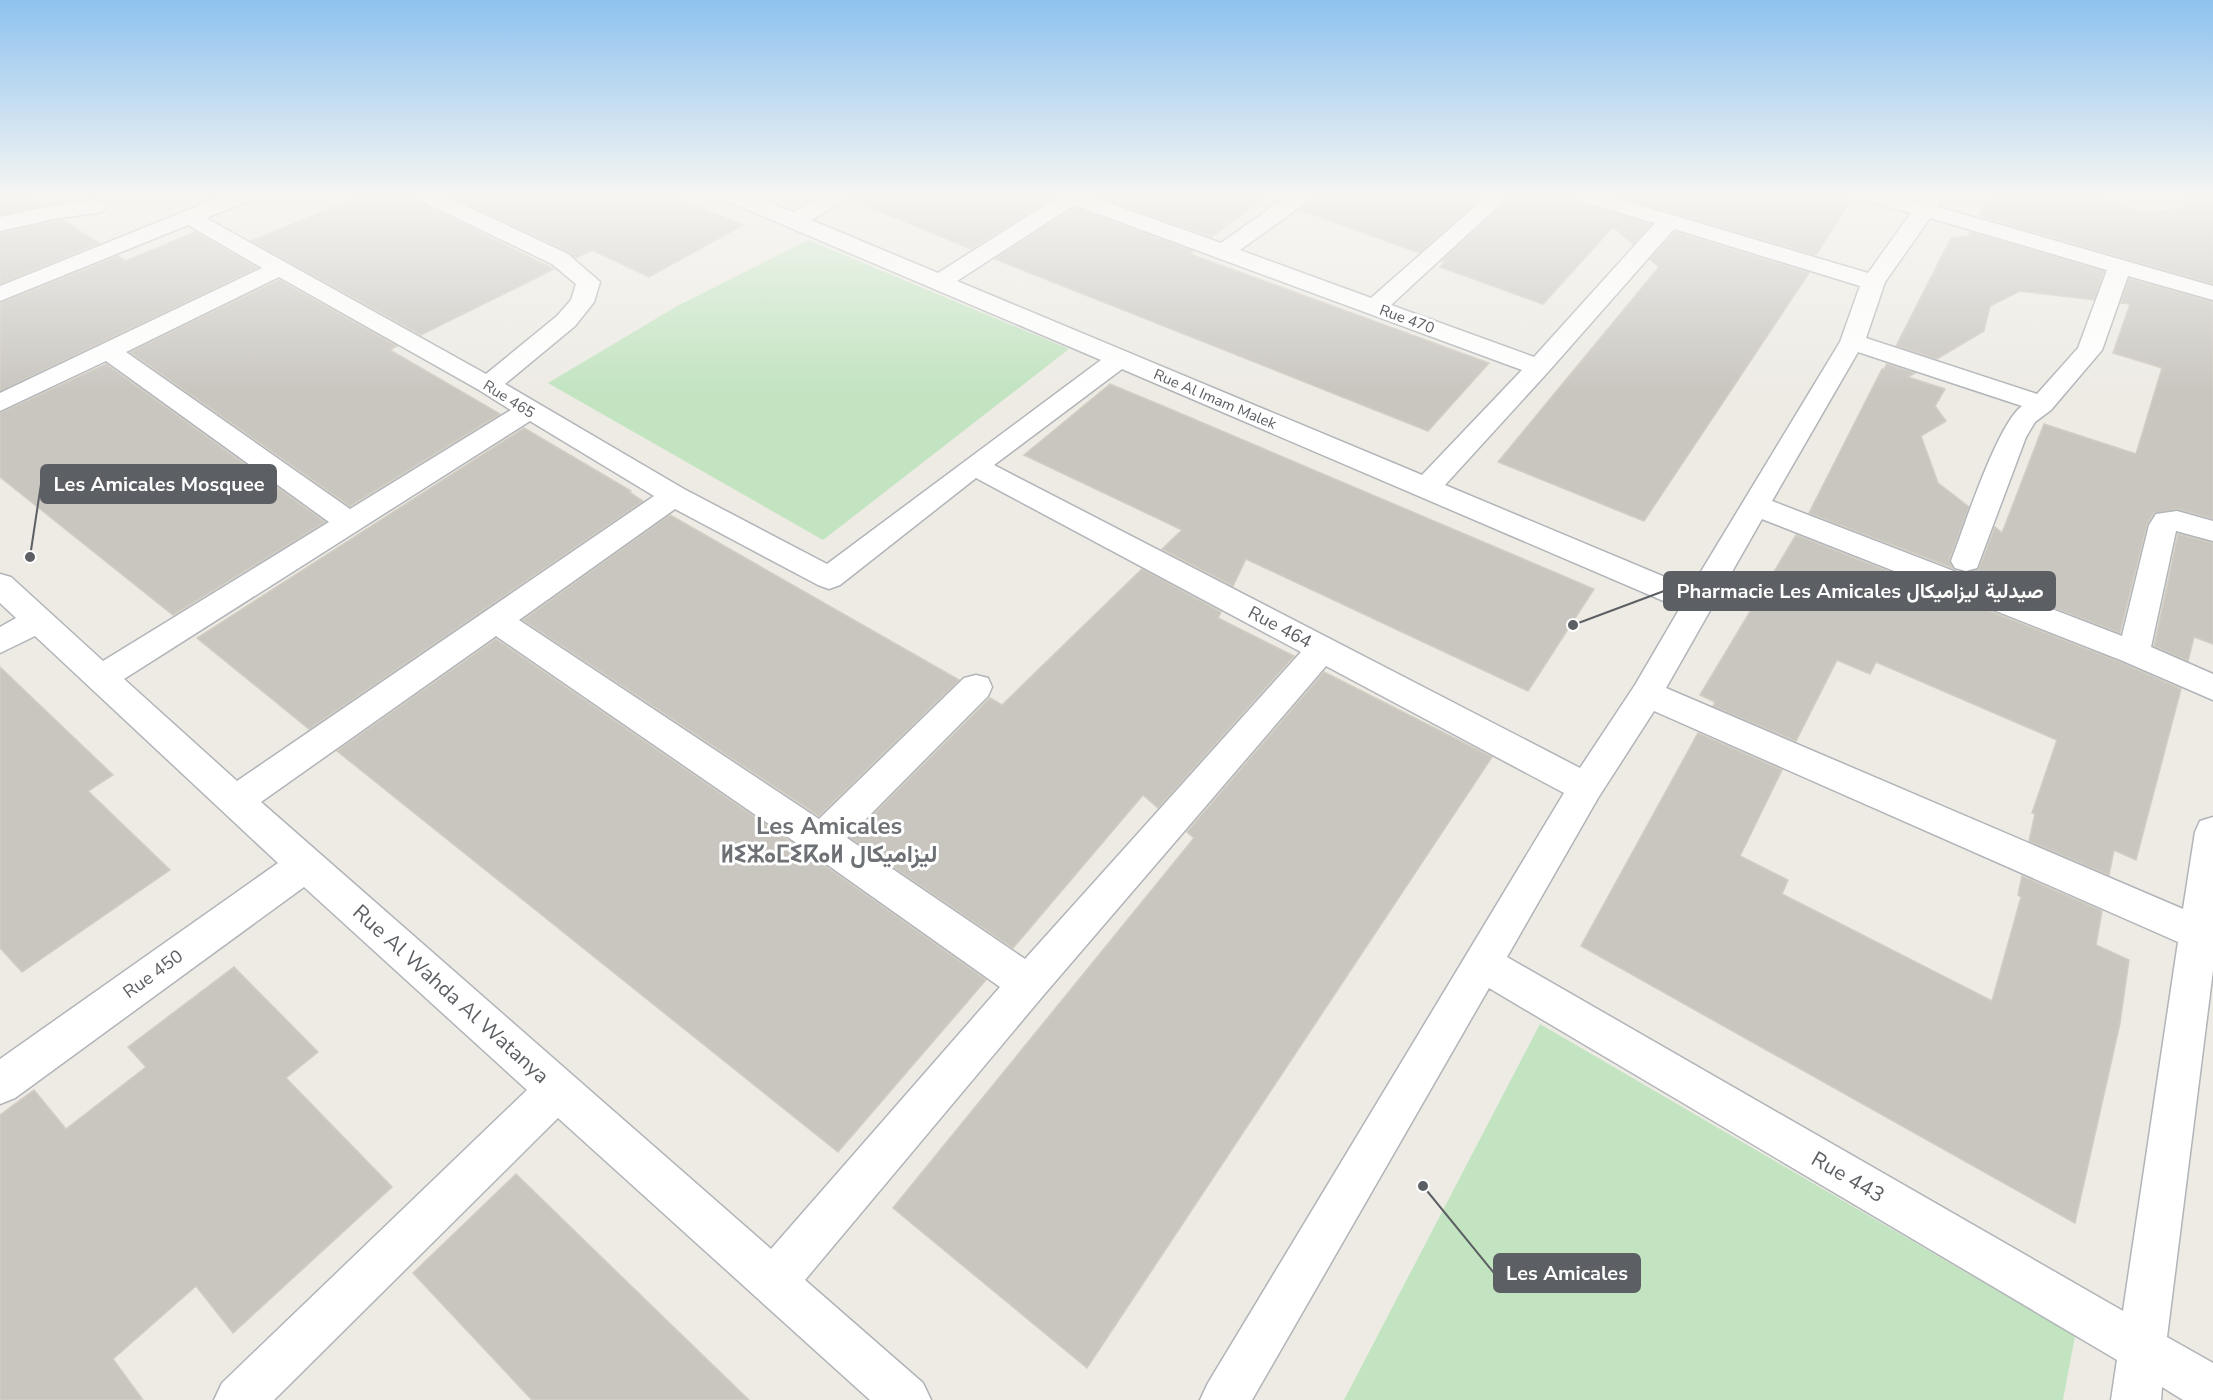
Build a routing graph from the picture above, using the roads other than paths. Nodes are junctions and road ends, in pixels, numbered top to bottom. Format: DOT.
graph roads {
  1 [pos="83,260"];
  2 [pos="266,260"];
  3 [pos="562,260"];
  4 [pos="888,260"];
  5 [pos="974,260"];
  6 [pos="1250,260"];
  7 [pos="1428,260"];
  8 [pos="1634,260"];
  9 [pos="1799,260"];
  10 [pos="1888,260"];
  11 [pos="2100,260"];
  12 [pos="2119,267"];
  13 [pos="280,268"];
  14 [pos="940,282"];
  15 [pos="1873,282"];
  16 [pos="2213,293"];
  17 [pos="0,294"];
  18 [pos="1375,308"];
  19 [pos="1852,342"];
  20 [pos="108,351"];
  21 [pos="1119,359"];
  22 [pos="1539,367"];
  23 [pos="488,385"];
  24 [pos="0,403"];
  25 [pos="2042,404"];
  26 [pos="528,411"];
  27 [pos="974,466"];
  28 [pos="1426,488"];
  29 [pos="674,496"];
  30 [pos="1755,505"];
  31 [pos="348,522"];
  32 [pos="2213,531"];
  33 [pos="1966,561"];
  34 [pos="0,585"];
  35 [pos="1698,603"];
  36 [pos="38,620"];
  37 [pos="496,620"];
  38 [pos="0,641"];
  39 [pos="1322,649"];
  40 [pos="2134,653"];
  41 [pos="100,678"];
  42 [pos="976,687"];
  43 [pos="2213,688"];
  44 [pos="1647,694"];
  45 [pos="1586,788"];
  46 [pos="237,800"];
  47 [pos="2213,832"];
  48 [pos="821,840"];
  49 [pos="305,865"];
  50 [pos="2203,949"];
  51 [pos="1483,964"];
  52 [pos="1028,984"];
  53 [pos="0,1084"];
  54 [pos="558,1089"];
  55 [pos="774,1281"];
  56 [pos="2143,1350"];
  57 [pos="2213,1390"];
  58 [pos="238,1400"];
  59 [pos="906,1400"];
  60 [pos="1225,1400"];
  61 [pos="2136,1400"];
  1 -- 17 [label="street"];
  2 -- 13 [label="street, Rue 465"];
  3 -- 23 [label="street"];
  4 -- 14 [label="street, Rue Al Imam Malek"];
  5 -- 14 [label="street"];
  6 -- 18 [label="street, Rue 470"];
  7 -- 18 [label="street"];
  8 -- 22 [label="street"];
  9 -- 15 [label="street"];
  10 -- 15 [label="street"];
  11 -- 12 [label="street"];
  12 -- 16 [label="street"];
  12 -- 25 [label="street"];
  13 -- 20 [label="street"];
  13 -- 23 [label="street, Rue 465"];
  14 -- 21 [label="street, Rue Al Imam Malek"];
  15 -- 19 [label="street"];
  18 -- 22 [label="street, Rue 470"];
  19 -- 25 [label="street"];
  19 -- 30 [label="street"];
  20 -- 24 [label="street"];
  20 -- 31 [label="street"];
  21 -- 27 [label="street"];
  21 -- 28 [label="street, Rue Al Imam Malek"];
  22 -- 28 [label="street"];
  23 -- 26 [label="street, Rue 465"];
  25 -- 33 [label="street"];
  26 -- 29 [label="street, Rue 465"];
  26 -- 31 [label="street"];
  27 -- 29 [label="street, Rue 465"];
  27 -- 39 [label="street, Rue 464"];
  28 -- 35 [label="street, Rue Al Imam Malek"];
  29 -- 37 [label="street"];
  30 -- 35 [label="street"];
  30 -- 40 [label="street"];
  31 -- 41 [label="street"];
  32 -- 40 [label="street"];
  34 -- 36 [label="street, Rue Al Wahda Al Watanya"];
  35 -- 44 [label="street"];
  36 -- 38 [label="street"];
  36 -- 41 [label="street, Rue Al Wahda Al Watanya"];
  37 -- 46 [label="street"];
  37 -- 48 [label="street"];
  39 -- 45 [label="street, Rue 464"];
  39 -- 52 [label="street"];
  40 -- 43 [label="street"];
  41 -- 46 [label="street, Rue Al Wahda Al Watanya"];
  42 -- 48 [label="street"];
  44 -- 45 [label="street"];
  44 -- 50 [label="street"];
  45 -- 51 [label="street"];
  46 -- 49 [label="street, Rue Al Wahda Al Watanya"];
  47 -- 50 [label="street"];
  48 -- 52 [label="street"];
  49 -- 53 [label="street, Rue 450"];
  49 -- 54 [label="street, Rue Al Wahda Al Watanya"];
  50 -- 56 [label="street"];
  51 -- 56 [label="street, Rue 443"];
  51 -- 60 [label="street"];
  52 -- 55 [label="street"];
  54 -- 55 [label="street, Rue Al Wahda Al Watanya"];
  54 -- 58 [label="street"];
  55 -- 59 [label="street, Rue Al Wahda Al Watanya"];
  56 -- 57 [label="street, Rue 443"];
  56 -- 61 [label="street"];
}
